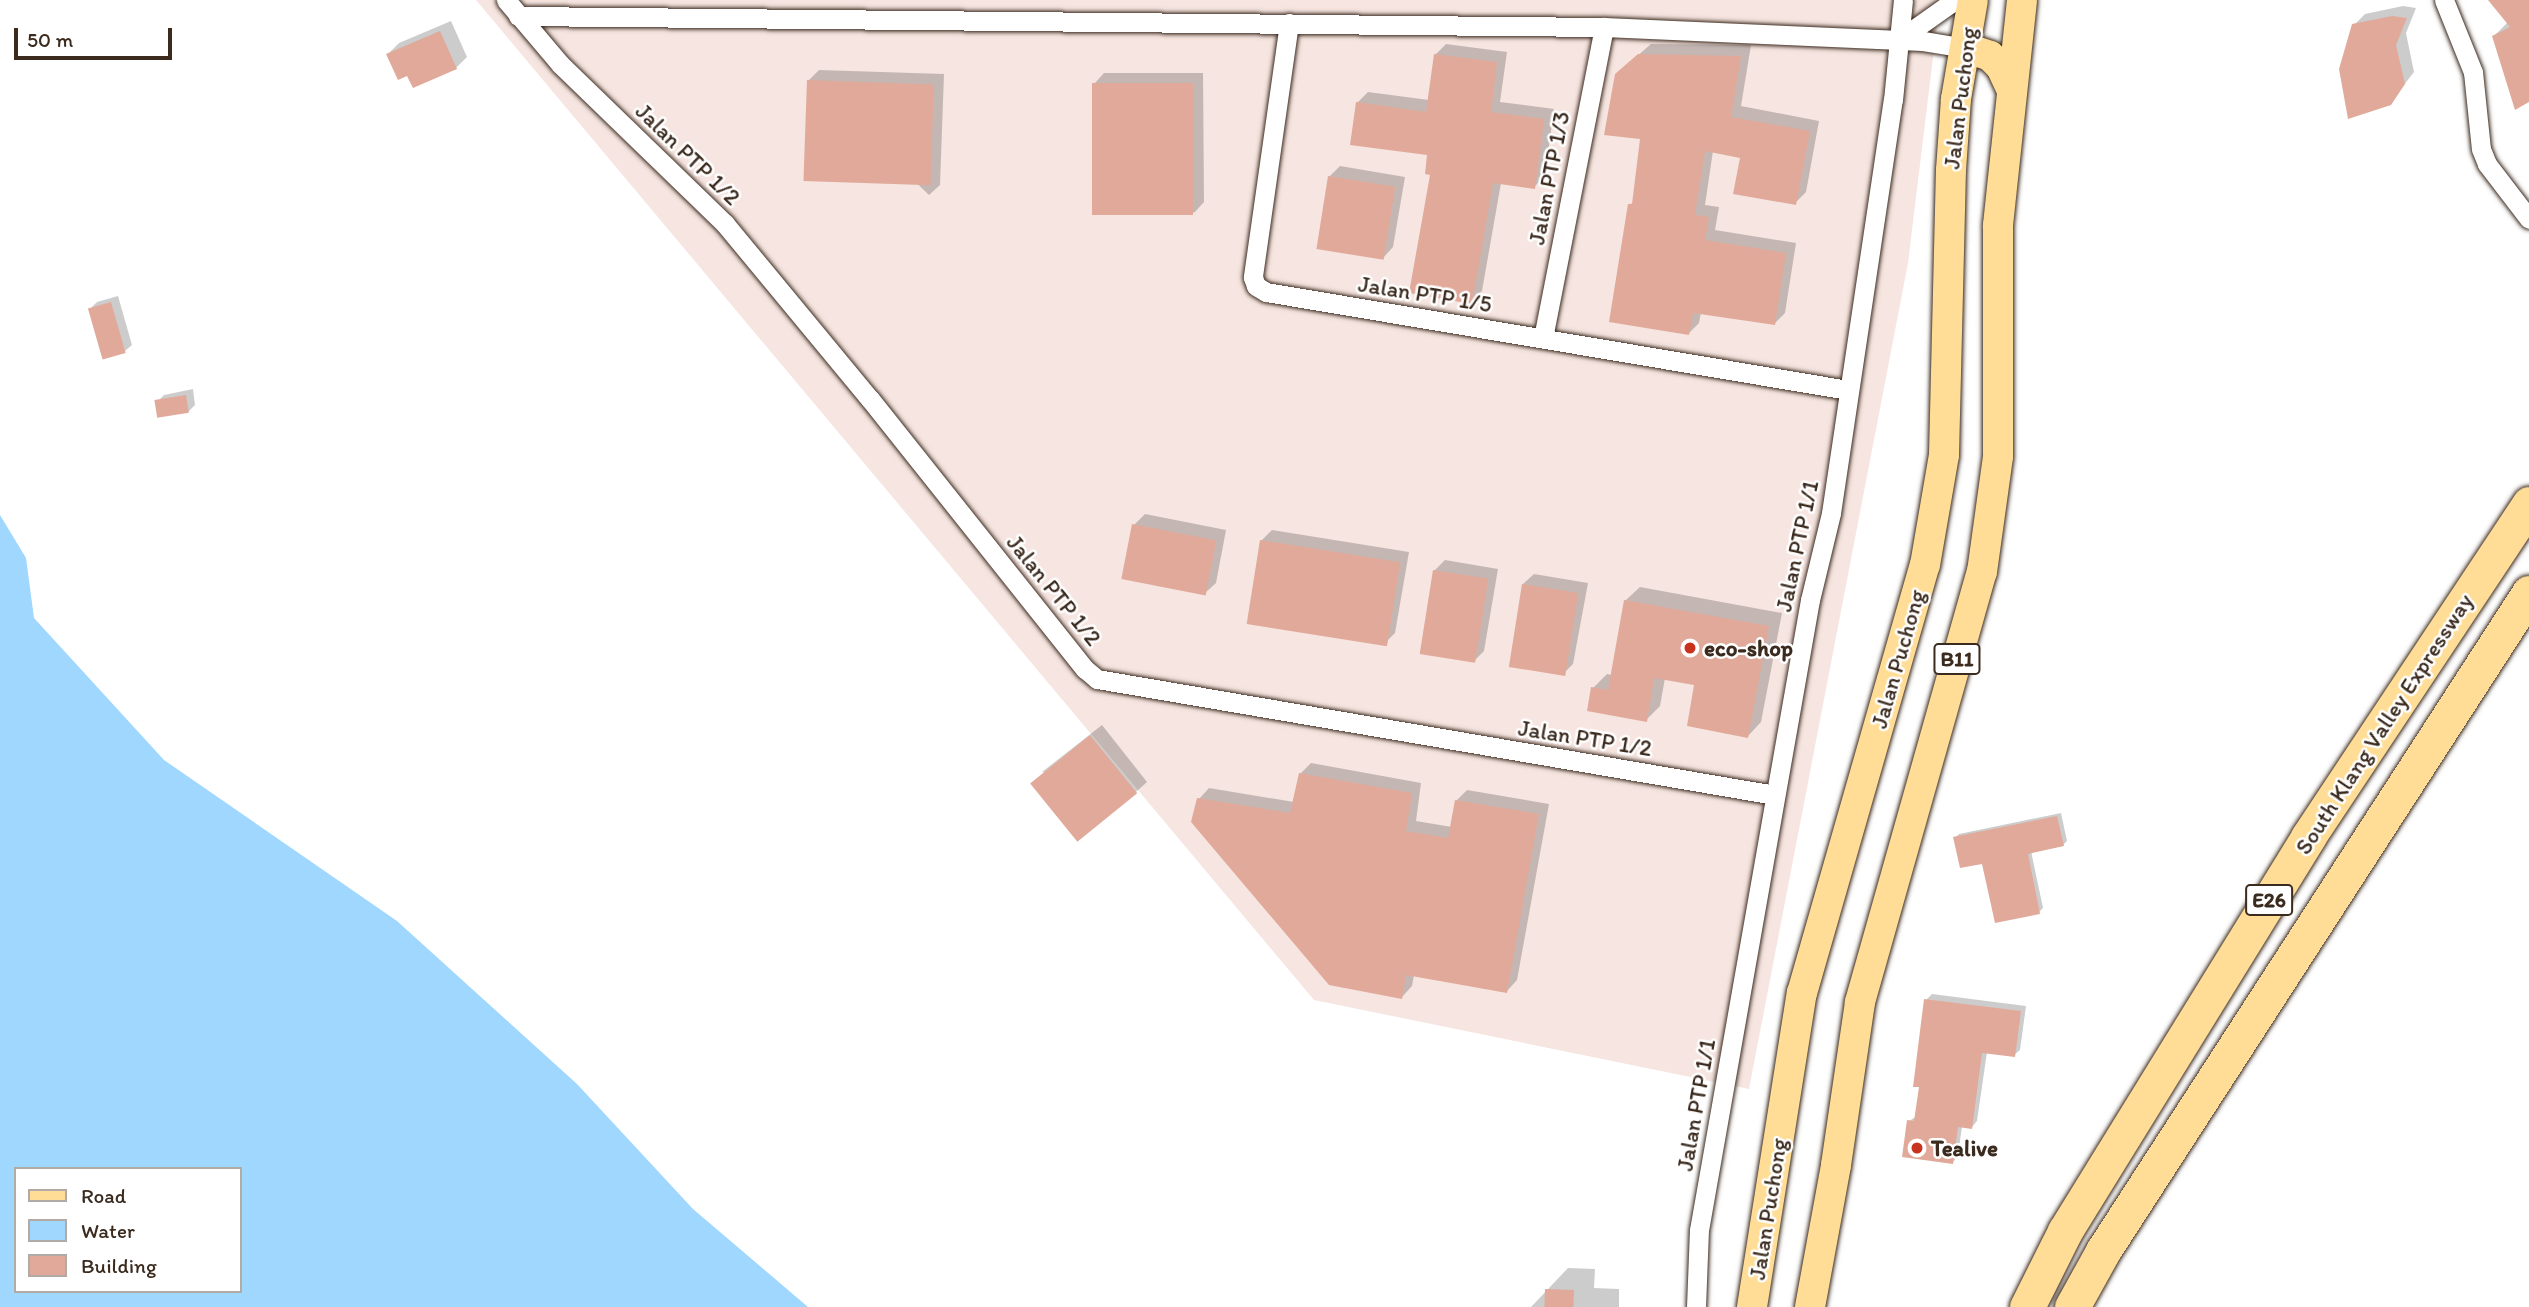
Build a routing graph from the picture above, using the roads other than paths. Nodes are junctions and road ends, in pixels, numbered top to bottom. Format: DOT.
graph roads {
  1 [pos="506,0"];
  2 [pos="1903,0"];
  3 [pos="1955,0"];
  4 [pos="1973,0"];
  5 [pos="2022,0"];
  6 [pos="2444,0"];
  7 [pos="518,16"];
  8 [pos="1289,23"];
  9 [pos="1604,27"];
  10 [pos="1900,40"];
  11 [pos="1966,48"];
  12 [pos="2012,91"];
  13 [pos="2529,219"];
  14 [pos="1543,338"];
  15 [pos="1849,390"];
  16 [pos="2529,504"];
  17 [pos="2529,593"];
  18 [pos="1774,794"];
  19 [pos="1836,1165"];
  20 [pos="1696,1307"];
  21 [pos="1752,1307"];
  22 [pos="1799,1307"];
  23 [pos="1810,1307"];
  24 [pos="2027,1307"];
  25 [pos="2072,1307"];
  1 -- 7 [label="street, Jalan PTP 1/2"];
  2 -- 10 [label="street, Jalan PTP 1/1"];
  3 -- 10 [label="street"];
  4 -- 11 [label="main road, Jalan Puchong / B11"];
  5 -- 12 [label="main road, B11"];
  6 -- 13 [label="street"];
  7 -- 8 [label="street"];
  7 -- 18 [label="street, Jalan PTP 1/2"];
  8 -- 9 [label="street"];
  8 -- 14 [label="street, Jalan PTP 1/5"];
  9 -- 10 [label="street"];
  9 -- 14 [label="street, Jalan PTP 1/3"];
  10 -- 11 [label="street"];
  10 -- 15 [label="street, Jalan PTP 1/1"];
  11 -- 12 [label="main road"];
  11 -- 21 [label="main road, Jalan Puchong / B11"];
  12 -- 19 [label="main road, B11"];
  14 -- 15 [label="street, Jalan PTP 1/5"];
  15 -- 18 [label="street, Jalan PTP 1/1"];
  16 -- 24 [label="highway, South Klang Valley Expressway / E26"];
  17 -- 25 [label="highway, E26"];
  18 -- 20 [label="street, Jalan PTP 1/1"];
  19 -- 22 [label="main road"];
  19 -- 23 [label="main road, B11"];
}
